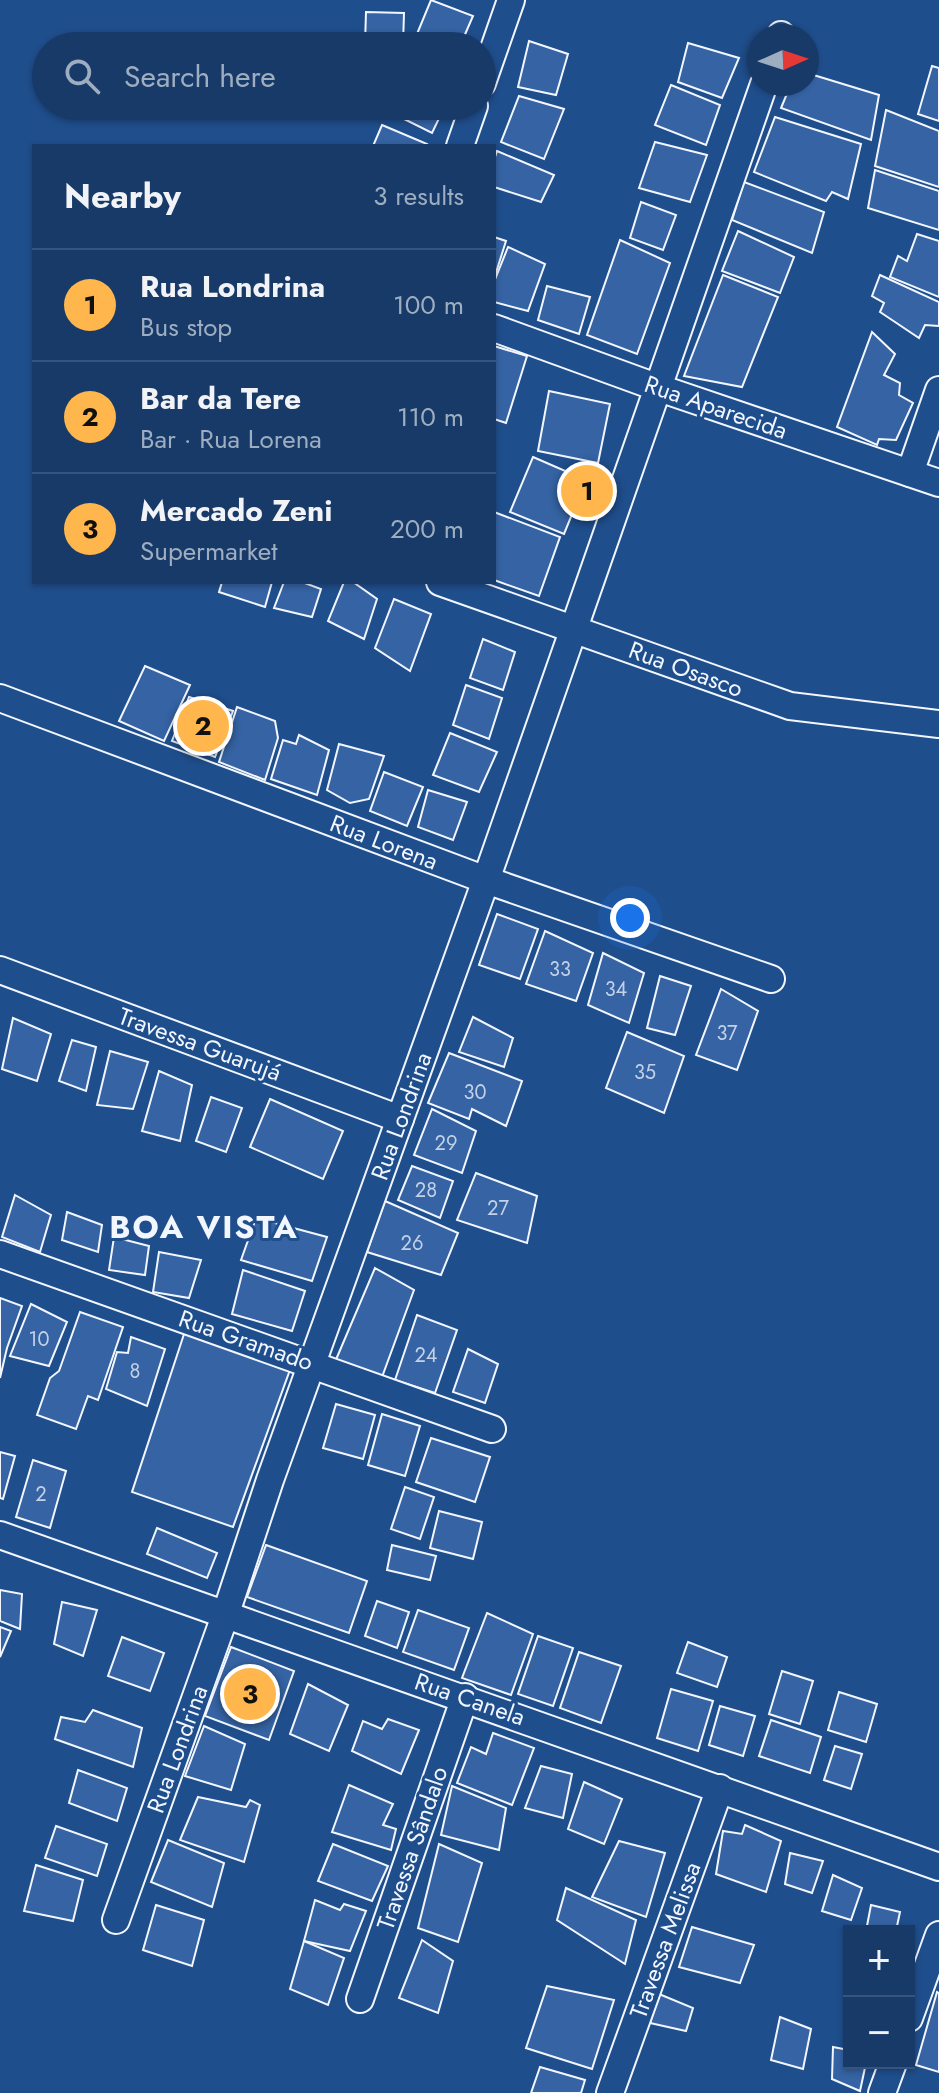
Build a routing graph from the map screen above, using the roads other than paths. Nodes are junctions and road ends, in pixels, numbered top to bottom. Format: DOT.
graph roads {
  1 [pos="511,0"];
  2 [pos="496,43"];
  3 [pos="760,96"];
  4 [pos="469,120"];
  5 [pos="461,144"];
  6 [pos="496,329"];
  7 [pos="659,388"];
  8 [pos="939,390"];
  9 [pos="910,473"];
  10 [pos="939,483"];
  11 [pos="446,584"];
  12 [pos="574,629"];
  13 [pos="1,700"];
  14 [pos="939,724"];
  15 [pos="486,880"];
  16 [pos="0,970"];
  17 [pos="771,979"];
  18 [pos="400,1119"];
  19 [pos="0,1254"];
  20 [pos="312,1363"];
  21 [pos="492,1429"];
  22 [pos="0,1535"];
  23 [pos="226,1613"];
  24 [pos="465,1697"];
  25 [pos="720,1788"];
  26 [pos="939,1867"];
  27 [pos="116,1920"];
  28 [pos="939,1935"];
  29 [pos="360,1999"];
  30 [pos="915,2001"];
  31 [pos="891,2069"];
  32 [pos="610,2093"];
  33 [pos="882,2093"];
  1 -- 2 [label="street"];
  3 -- 7 [label="street, Rua Londrina"];
  4 -- 5 [label="street"];
  6 -- 7 [label="street, Rua Aparecida"];
  7 -- 9 [label="street, Rua Aparecida"];
  7 -- 12 [label="street, Rua Londrina"];
  8 -- 9 [label="street"];
  9 -- 10 [label="street, Rua Aparecida"];
  11 -- 12 [label="street, Rua Osasco"];
  12 -- 14 [label="street, Rua Osasco"];
  12 -- 15 [label="street, Rua Londrina"];
  13 -- 15 [label="street, Rua Lorena"];
  15 -- 17 [label="street, Rua Lorena"];
  15 -- 18 [label="street, Rua Londrina"];
  16 -- 18 [label="street, Travessa Guarujá"];
  18 -- 20 [label="street, Rua Londrina"];
  19 -- 20 [label="street, Rua Gramado"];
  20 -- 21 [label="street, Rua Gramado"];
  20 -- 23 [label="street, Rua Londrina"];
  22 -- 23 [label="street, Rua Canela"];
  23 -- 24 [label="street, Rua Canela"];
  23 -- 27 [label="street, Rua Londrina"];
  24 -- 25 [label="street, Rua Canela"];
  24 -- 29 [label="street, Travessa Sândalo"];
  25 -- 26 [label="street, Rua Canela"];
  25 -- 32 [label="street, Travessa Melissa"];
  28 -- 30 [label="street"];
  31 -- 33 [label="street"];
}
